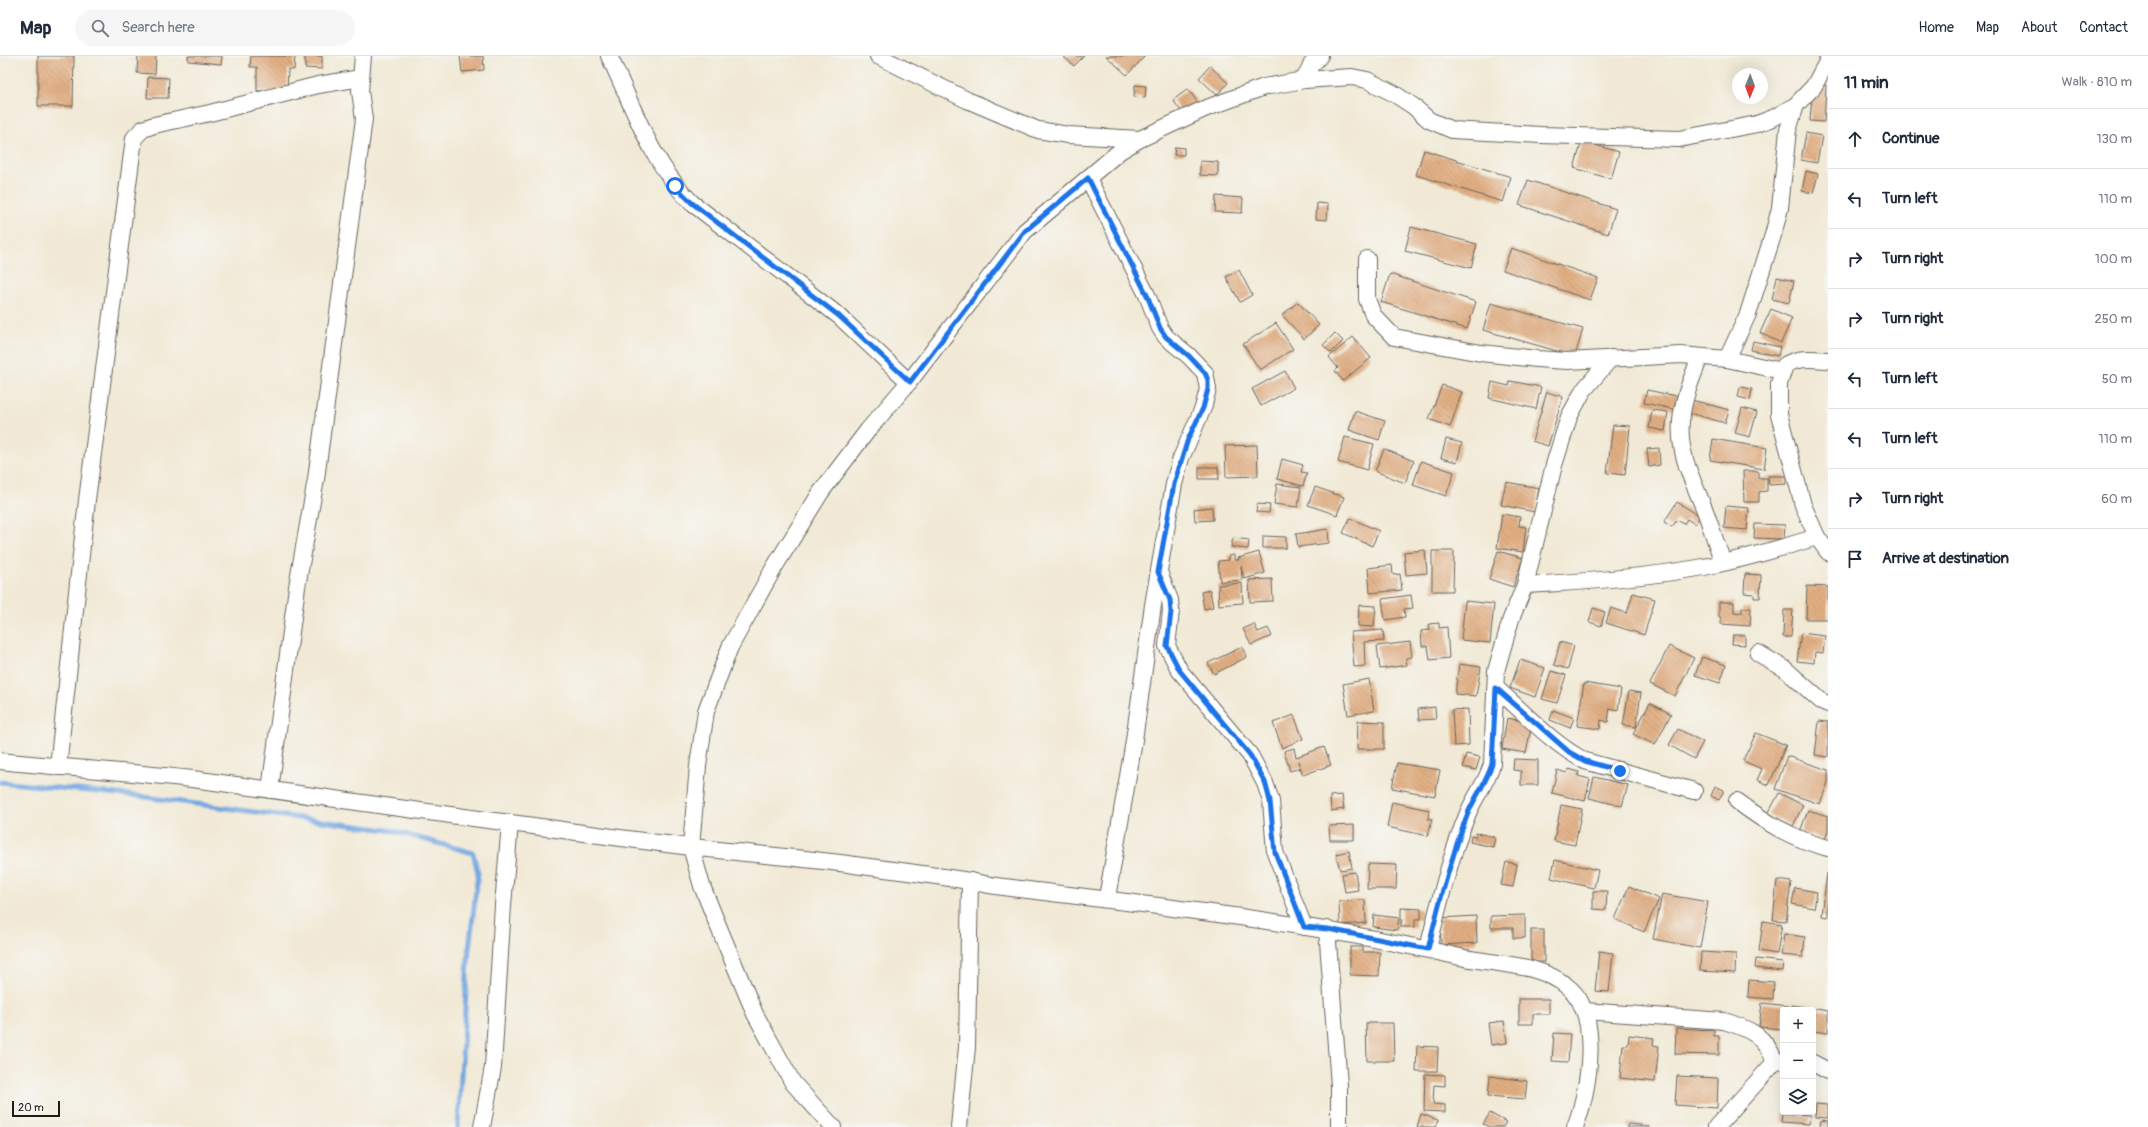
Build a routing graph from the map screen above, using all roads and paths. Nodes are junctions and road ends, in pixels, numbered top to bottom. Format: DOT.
graph roads {
  1 [pos="363,56"];
  2 [pos="609,56"];
  3 [pos="878,56"];
  4 [pos="1320,56"];
  5 [pos="1828,60"];
  6 [pos="361,78"];
  7 [pos="1304,80"];
  8 [pos="1796,105"];
  9 [pos="1140,139"];
  10 [pos="1088,178"];
  11 [pos="1367,259"];
  12 [pos="1700,357"];
  13 [pos="1611,358"];
  14 [pos="1727,359"];
  15 [pos="1828,360"];
  16 [pos="1782,371"];
  17 [pos="910,382"];
  18 [pos="1816,537"];
  19 [pos="1828,552"];
  20 [pos="1723,562"];
  21 [pos="1158,572"];
  22 [pos="1525,585"];
  23 [pos="1758,652"];
  24 [pos="1496,688"];
  25 [pos="1828,704"];
  26 [pos="0,761"];
  27 [pos="58,767"];
  28 [pos="270,790"];
  29 [pos="1694,791"];
  30 [pos="1737,801"];
  31 [pos="510,823"];
  32 [pos="691,847"];
  33 [pos="1828,848"];
  34 [pos="970,881"];
  35 [pos="1107,898"];
  36 [pos="1304,927"];
  37 [pos="1328,929"];
  38 [pos="1428,949"];
  39 [pos="1584,1011"];
  40 [pos="1779,1061"];
  41 [pos="1816,1065"];
  42 [pos="1828,1071"];
  43 [pos="482,1127"];
  44 [pos="833,1127"];
  45 [pos="960,1127"];
  46 [pos="1339,1127"];
  47 [pos="1575,1127"];
  48 [pos="1716,1127"];
  1 -- 6 [label="street"];
  2 -- 17 [label="street"];
  3 -- 9 [label="street"];
  4 -- 7 [label="street"];
  5 -- 8 [label="street"];
  6 -- 27 [label="street"];
  6 -- 28 [label="street"];
  7 -- 8 [label="street"];
  7 -- 9 [label="street"];
  8 -- 14 [label="street"];
  9 -- 10 [label="street"];
  10 -- 17 [label="street"];
  10 -- 21 [label="street"];
  11 -- 13 [label="street"];
  12 -- 13 [label="street"];
  12 -- 14 [label="street"];
  12 -- 20 [label="street"];
  13 -- 22 [label="street"];
  14 -- 16 [label="street"];
  15 -- 16 [label="street"];
  16 -- 18 [label="street"];
  17 -- 32 [label="street"];
  18 -- 19 [label="street"];
  18 -- 20 [label="street"];
  20 -- 22 [label="street"];
  21 -- 35 [label="street"];
  21 -- 36 [label="street"];
  22 -- 24 [label="street"];
  23 -- 25 [label="street"];
  24 -- 29 [label="street"];
  24 -- 38 [label="street"];
  26 -- 27 [label="street"];
  27 -- 28 [label="street"];
  28 -- 31 [label="street"];
  30 -- 33 [label="street"];
  31 -- 32 [label="street"];
  31 -- 43 [label="street"];
  32 -- 34 [label="street"];
  32 -- 44 [label="street"];
  34 -- 35 [label="street"];
  34 -- 45 [label="street"];
  35 -- 36 [label="street"];
  36 -- 37 [label="street"];
  37 -- 38 [label="street"];
  37 -- 46 [label="street"];
  38 -- 39 [label="street"];
  39 -- 40 [label="street"];
  39 -- 47 [label="street"];
  40 -- 48 [label="street"];
  41 -- 42 [label="street"];
}
